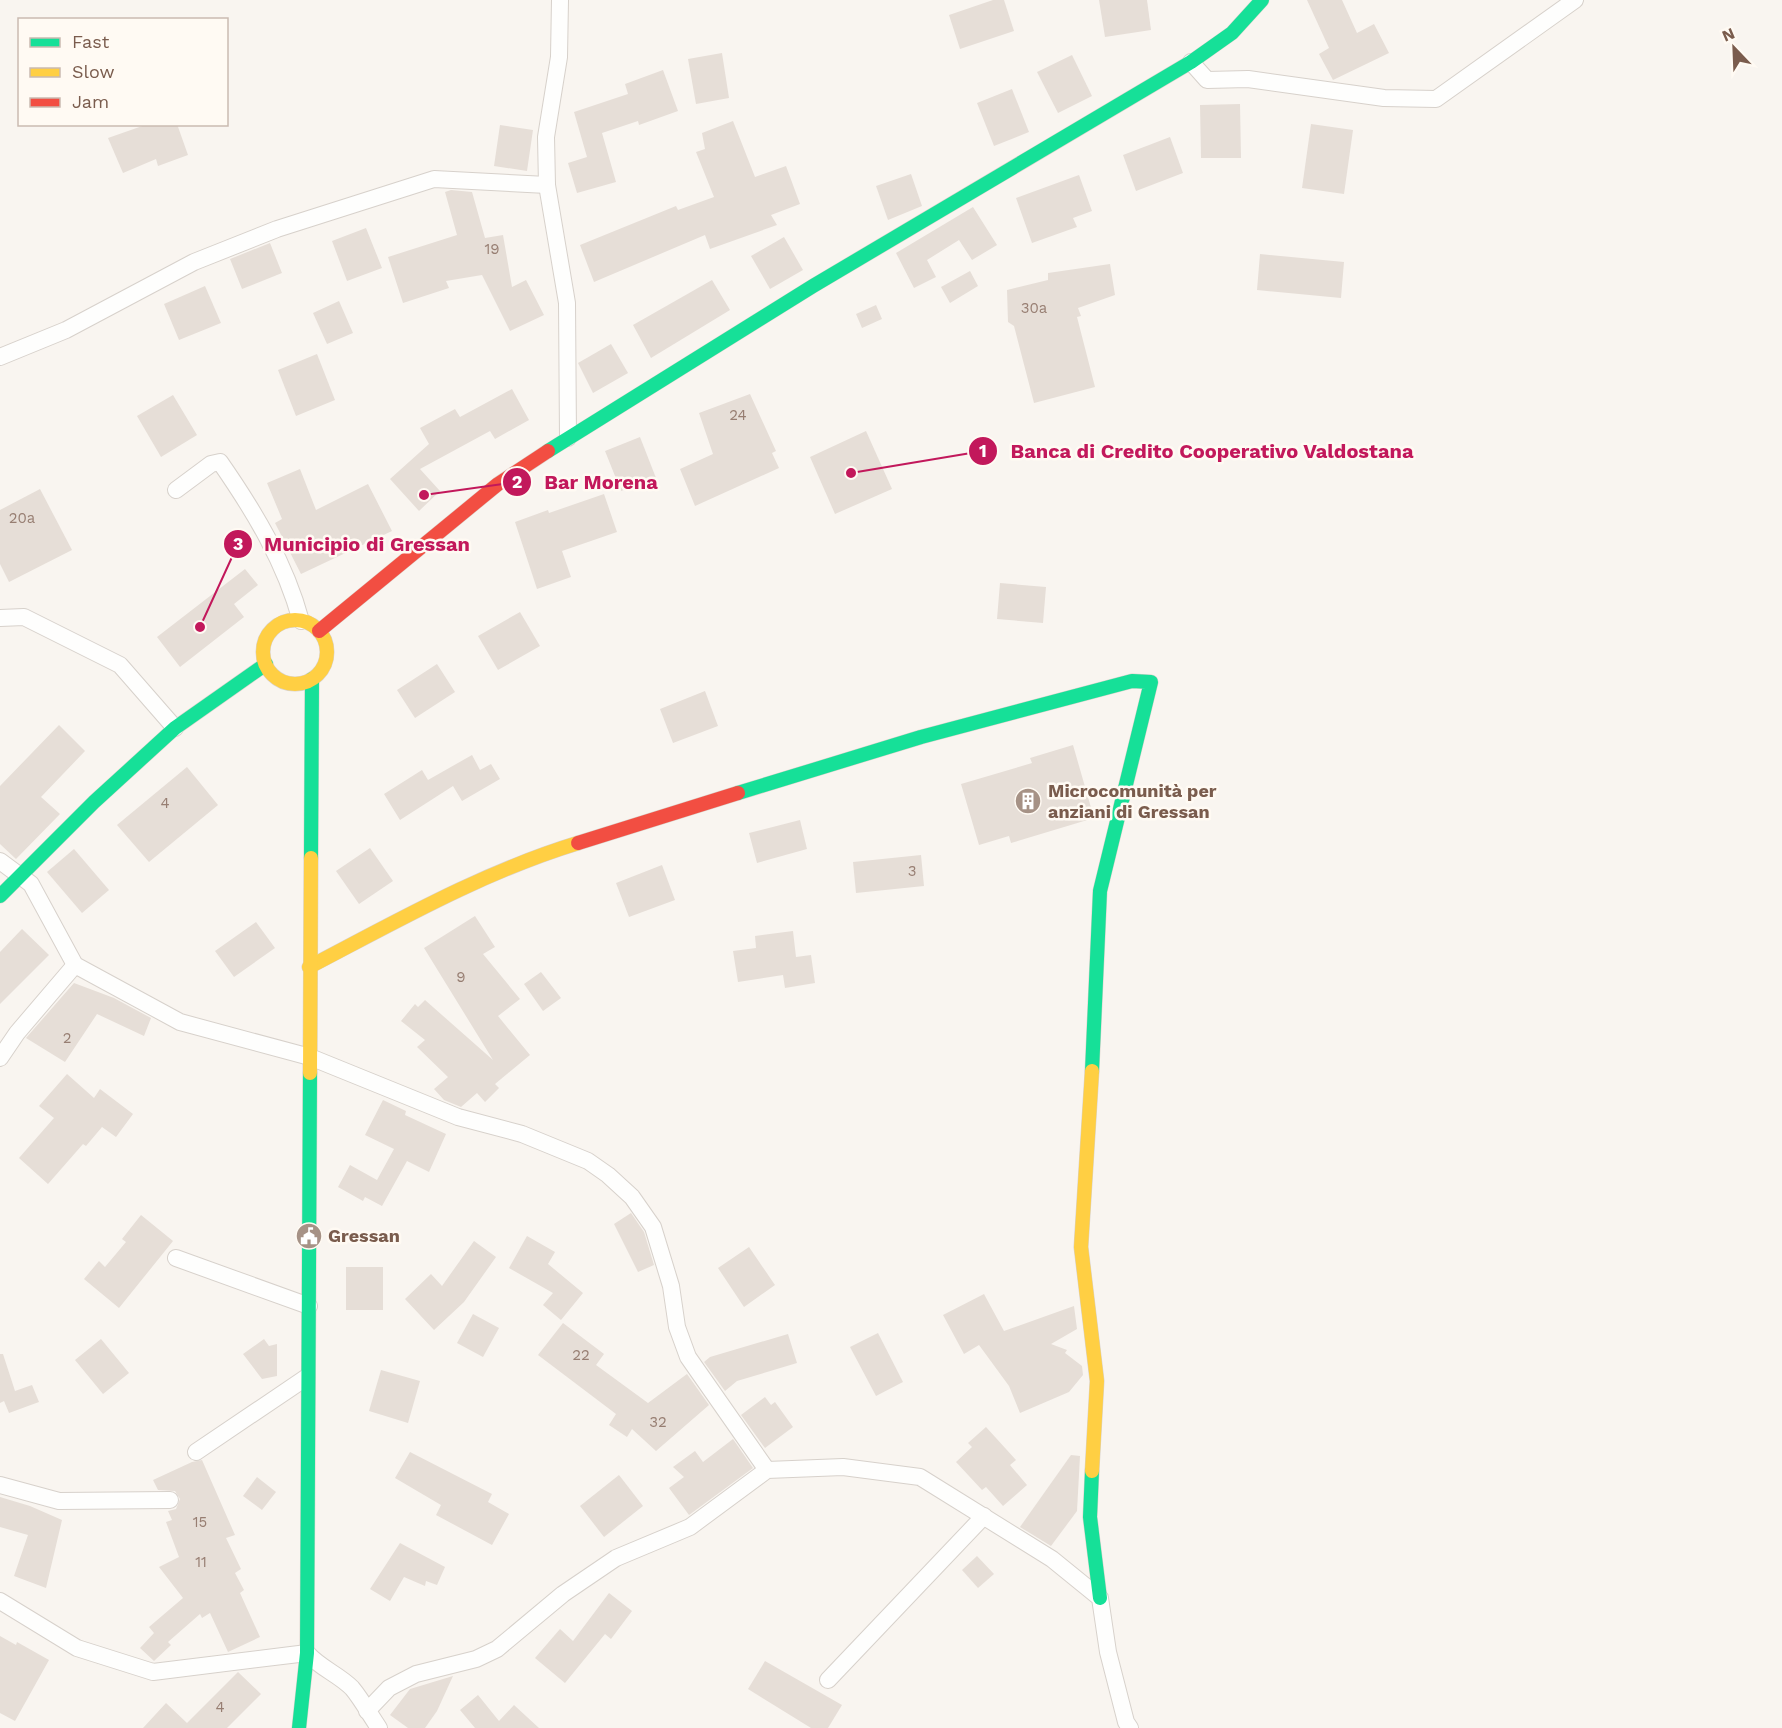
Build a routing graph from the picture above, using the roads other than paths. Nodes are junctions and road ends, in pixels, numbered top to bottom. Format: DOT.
graph roads {
  1 [pos="560,0"];
  2 [pos="1262,0"];
  3 [pos="1575,0"];
  4 [pos="1191,62"];
  5 [pos="547,185"];
  6 [pos="0,357"];
  7 [pos="568,438"];
  8 [pos="176,490"];
  9 [pos="0,618"];
  10 [pos="301,621"];
  11 [pos="319,631"];
  12 [pos="266,664"];
  13 [pos="312,679"];
  14 [pos="175,728"];
  15 [pos="0,861"];
  16 [pos="20,876"];
  17 [pos="0,896"];
  18 [pos="75,965"];
  19 [pos="309,967"];
  20 [pos="310,1057"];
  21 [pos="0,1058"];
  22 [pos="176,1258"];
  23 [pos="309,1306"];
  24 [pos="308,1377"];
  25 [pos="196,1452"];
  26 [pos="767,1470"];
  27 [pos="0,1485"];
  28 [pos="170,1500"];
  29 [pos="984,1516"];
  30 [pos="1100,1598"];
  31 [pos="0,1601"];
  32 [pos="307,1653"];
  33 [pos="828,1680"];
  34 [pos="367,1711"];
  35 [pos="299,1728"];
  36 [pos="379,1728"];
  37 [pos="1130,1728"];
  1 -- 5 [label="street"];
  2 -- 4 [label="street"];
  3 -- 4 [label="street"];
  4 -- 7 [label="street"];
  5 -- 6 [label="street"];
  5 -- 7 [label="street"];
  7 -- 11 [label="street"];
  8 -- 10 [label="street"];
  9 -- 14 [label="street"];
  10 -- 11 [label="street"];
  10 -- 12 [label="street"];
  11 -- 13 [label="street"];
  12 -- 13 [label="street"];
  12 -- 14 [label="street"];
  13 -- 19 [label="street"];
  14 -- 16 [label="street"];
  15 -- 16 [label="street"];
  16 -- 17 [label="street"];
  16 -- 18 [label="street"];
  18 -- 20 [label="street"];
  18 -- 21 [label="street"];
  19 -- 20 [label="street"];
  19 -- 30 [label="street"];
  20 -- 23 [label="street"];
  20 -- 26 [label="street"];
  22 -- 23 [label="street"];
  23 -- 24 [label="street"];
  24 -- 25 [label="street"];
  24 -- 32 [label="street"];
  26 -- 29 [label="street"];
  26 -- 34 [label="street"];
  27 -- 28 [label="street"];
  29 -- 30 [label="street"];
  29 -- 33 [label="street"];
  30 -- 37 [label="street"];
  31 -- 32 [label="street"];
  32 -- 34 [label="street"];
  32 -- 35 [label="street"];
  34 -- 36 [label="street"];
}
